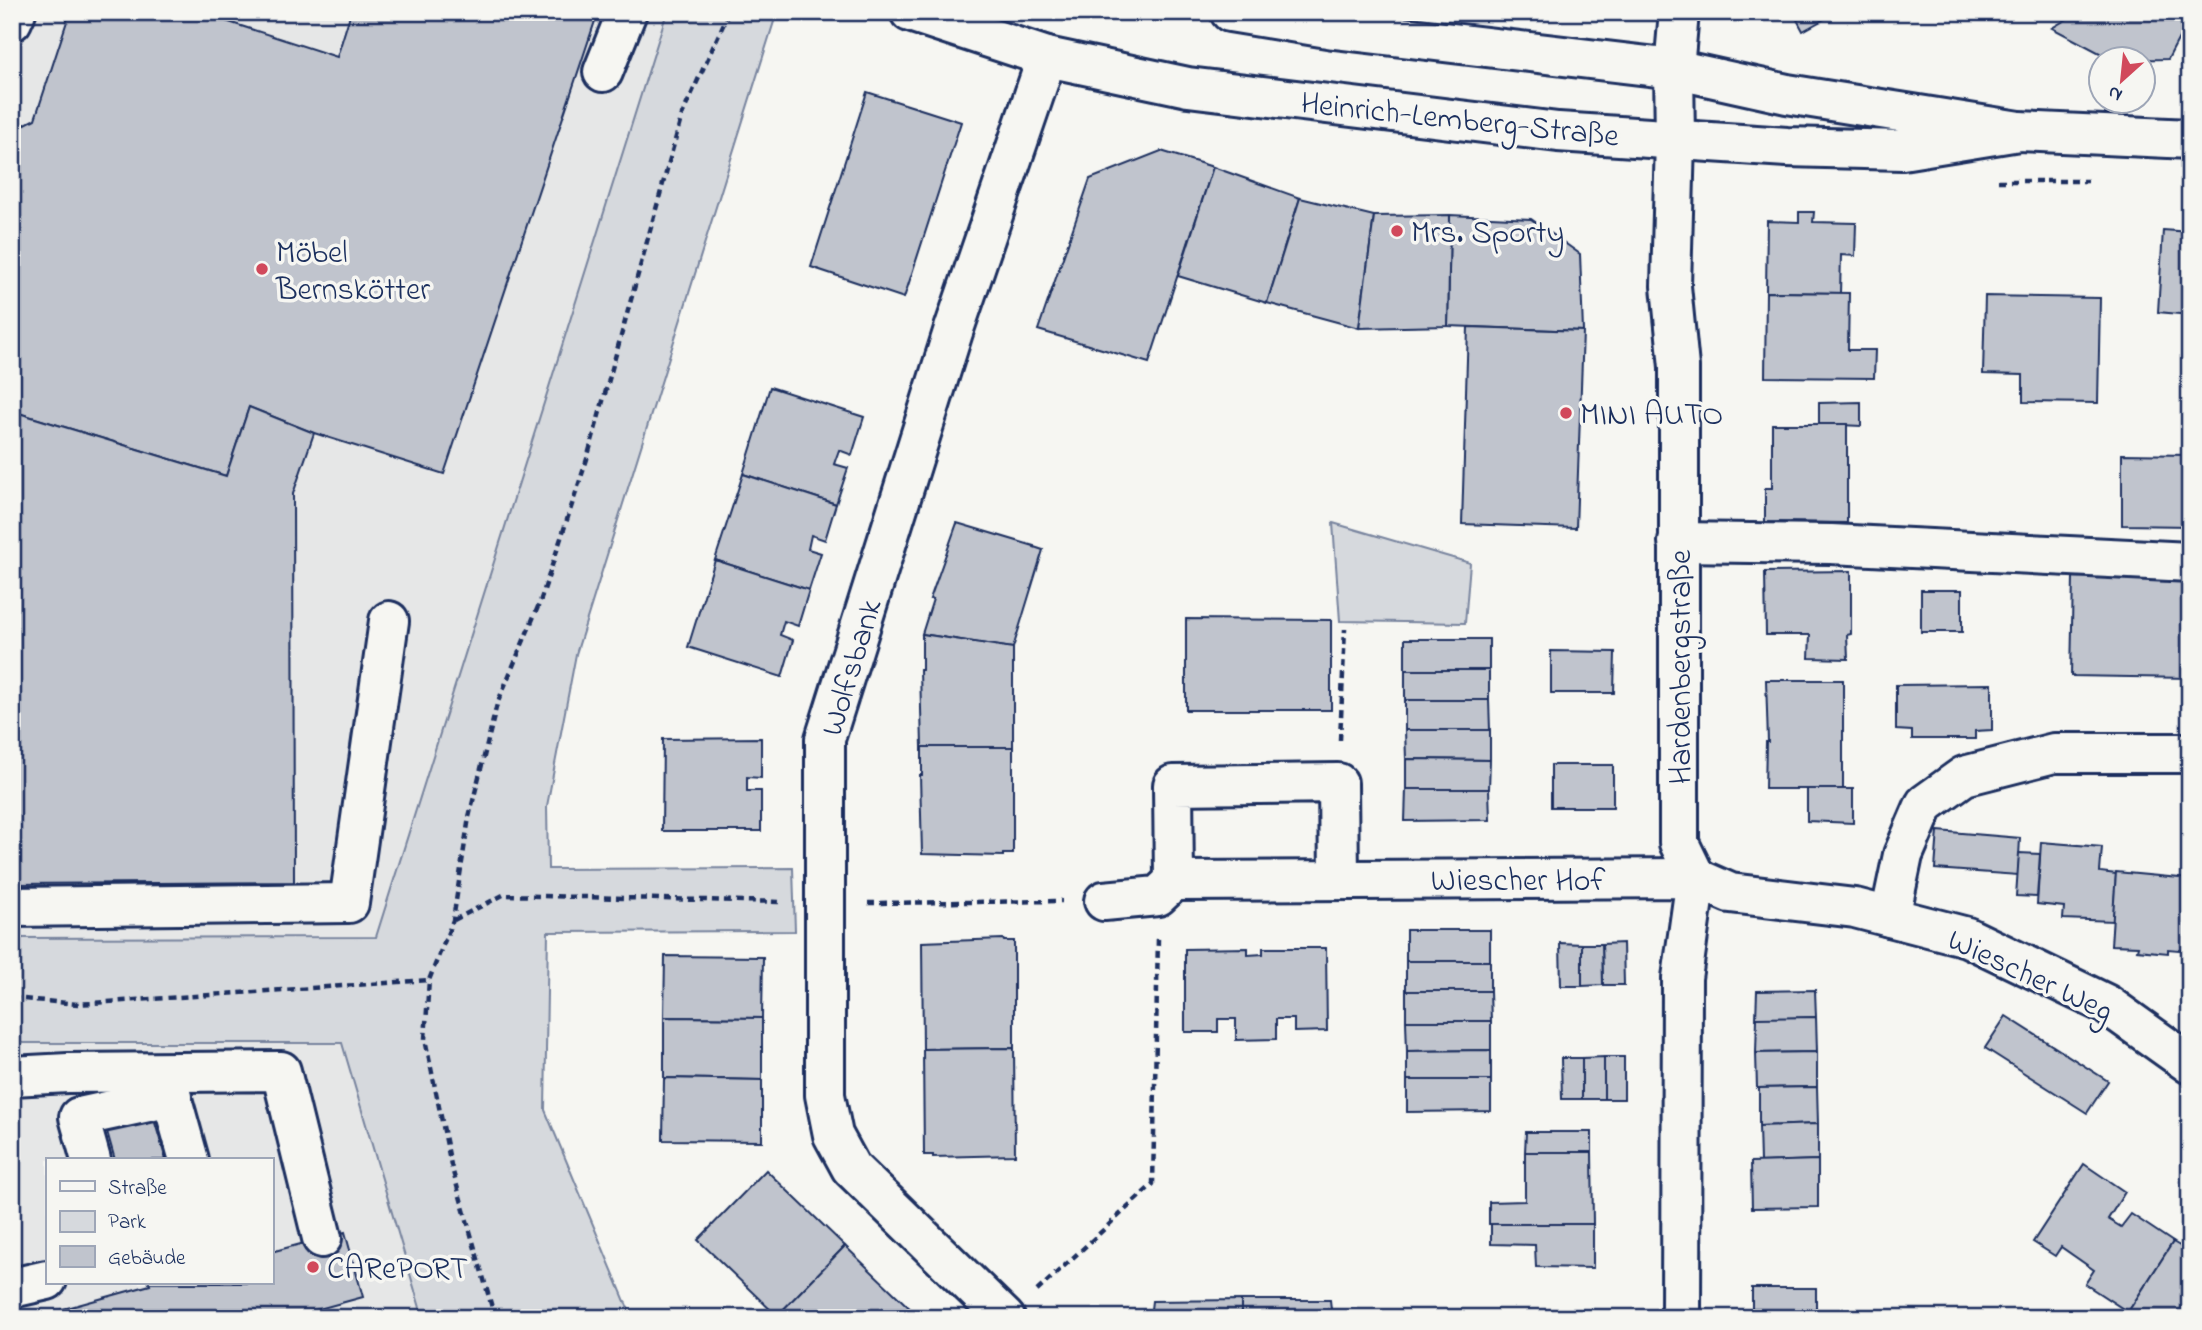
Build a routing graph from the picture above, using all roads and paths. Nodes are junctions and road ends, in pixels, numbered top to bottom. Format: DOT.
graph roads {
  1 [pos="16,12"];
  2 [pos="627,12"];
  3 [pos="729,12"];
  4 [pos="910,12"];
  5 [pos="1230,12"];
  6 [pos="1679,12"];
  7 [pos="12,21"];
  8 [pos="1047,57"];
  9 [pos="1674,69"];
  10 [pos="603,72"];
  11 [pos="2019,131"];
  12 [pos="2190,139"];
  13 [pos="1675,141"];
  14 [pos="1678,542"];
  15 [pos="2190,562"];
  16 [pos="389,621"];
  17 [pos="1345,629"];
  18 [pos="2190,753"];
  19 [pos="1338,783"];
  20 [pos="1696,878"];
  21 [pos="1339,880"];
  22 [pos="1166,888"];
  23 [pos="1104,901"];
  24 [pos="825,903"];
  25 [pos="12,907"];
  26 [pos="1890,917"];
  27 [pos="453,920"];
  28 [pos="429,980"];
  29 [pos="12,998"];
  30 [pos="2190,1064"];
  31 [pos="12,1076"];
  32 [pos="168,1084"];
  33 [pos="90,1158"];
  34 [pos="188,1158"];
  35 [pos="322,1238"];
  36 [pos="1016,1309"];
  37 [pos="495,1318"];
  38 [pos="1681,1318"];
  1 -- 7 [label="street"];
  2 -- 10 [label="street"];
  3 -- 27 [label="path"];
  4 -- 8 [label="street, Heinrich-Lemberg-Straße"];
  5 -- 9 [label="street, Heinrich-Lemberg-Straße"];
  6 -- 9 [label="street, Hardenbergstraße"];
  8 -- 13 [label="street, Heinrich-Lemberg-Straße"];
  8 -- 24 [label="street, Wolfsbank"];
  9 -- 11 [label="street, Heinrich-Lemberg-Straße"];
  9 -- 13 [label="street, Hardenbergstraße"];
  11 -- 12 [label="street, Heinrich-Lemberg-Straße"];
  11 -- 13 [label="street, Heinrich-Lemberg-Straße"];
  13 -- 14 [label="street, Hardenbergstraße"];
  14 -- 15 [label="street"];
  14 -- 20 [label="street, Hardenbergstraße"];
  16 -- 25 [label="street"];
  17 -- 19 [label="path"];
  18 -- 26 [label="street"];
  19 -- 21 [label="street"];
  19 -- 22 [label="street"];
  20 -- 21 [label="street, Wiescher Hof"];
  20 -- 26 [label="street, Wiescher Weg"];
  20 -- 38 [label="street"];
  21 -- 22 [label="street, Wiescher Hof"];
  22 -- 23 [label="street, Wiescher Hof"];
  22 -- 36 [label="path"];
  23 -- 24 [label="path"];
  24 -- 27 [label="path"];
  24 -- 36 [label="street, Wolfsbank"];
  26 -- 30 [label="street, Wiescher Weg"];
  27 -- 28 [label="path"];
  28 -- 29 [label="path"];
  28 -- 37 [label="path"];
  31 -- 32 [label="street"];
  32 -- 33 [label="street"];
  32 -- 34 [label="street"];
  32 -- 35 [label="street"];
}
